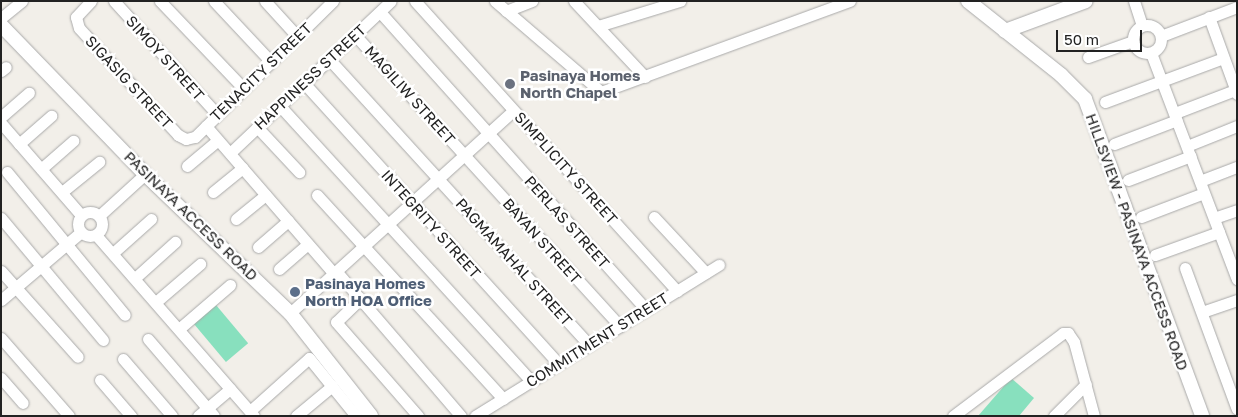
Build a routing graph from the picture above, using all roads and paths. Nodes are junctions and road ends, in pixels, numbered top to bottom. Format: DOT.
graph roads {
  1 [pos="22,1"];
  2 [pos="114,1"];
  3 [pos="160,1"];
  4 [pos="214,1"];
  5 [pos="265,1"];
  6 [pos="391,1"];
  7 [pos="415,1"];
  8 [pos="495,1"];
  9 [pos="532,1"];
  10 [pos="574,1"];
  11 [pos="680,1"];
  12 [pos="850,1"];
  13 [pos="1086,1"];
  14 [pos="1134,1"];
  15 [pos="90,2"];
  16 [pos="969,2"];
  17 [pos="325,4"];
  18 [pos="1237,7"];
  19 [pos="506,11"];
  20 [pos="380,12"];
  21 [pos="1209,17"];
  22 [pos="1,18"];
  23 [pos="1,25"];
  24 [pos="598,26"];
  25 [pos="1142,26"];
  26 [pos="1005,31"];
  27 [pos="355,35"];
  28 [pos="297,36"];
  29 [pos="1160,36"];
  30 [pos="1132,41"];
  31 [pos="1151,53"];
  32 [pos="1088,57"];
  33 [pos="1223,58"];
  34 [pos="330,59"];
  35 [pos="271,62"];
  36 [pos="645,77"];
  37 [pos="1163,81"];
  38 [pos="304,84"];
  39 [pos="243,88"];
  40 [pos="1236,92"];
  41 [pos="29,93"];
  42 [pos="1105,102"];
  43 [pos="280,106"];
  44 [pos="514,111"];
  45 [pos="217,114"];
  46 [pos="51,116"];
  47 [pos="1,117"];
  48 [pos="1176,117"];
  49 [pos="1,123"];
  50 [pos="206,126"];
  51 [pos="1237,126"];
  52 [pos="257,127"];
  53 [pos="488,134"];
  54 [pos="186,139"];
  55 [pos="73,140"];
  56 [pos="218,140"];
  57 [pos="19,144"];
  58 [pos="1114,144"];
  59 [pos="1189,151"];
  60 [pos="230,153"];
  61 [pos="465,155"];
  62 [pos="99,162"];
  63 [pos="187,166"];
  64 [pos="1237,167"];
  65 [pos="243,168"];
  66 [pos="41,169"];
  67 [pos="7,172"];
  68 [pos="299,172"];
  69 [pos="145,174"];
  70 [pos="438,179"];
  71 [pos="1128,180"];
  72 [pos="1200,181"];
  73 [pos="62,192"];
  74 [pos="213,192"];
  75 [pos="1204,193"];
  76 [pos="266,195"];
  77 [pos="317,195"];
  78 [pos="412,204"];
  79 [pos="1237,210"];
  80 [pos="81,215"];
  81 [pos="99,216"];
  82 [pos="654,217"];
  83 [pos="1141,217"];
  84 [pos="1,218"];
  85 [pos="1214,218"];
  86 [pos="151,219"];
  87 [pos="236,220"];
  88 [pos="288,221"];
  89 [pos="389,224"];
  90 [pos="81,232"];
  91 [pos="1219,232"];
  92 [pos="96,235"];
  93 [pos="175,242"];
  94 [pos="66,244"];
  95 [pos="308,244"];
  96 [pos="365,246"];
  97 [pos="258,247"];
  98 [pos="113,253"];
  99 [pos="1232,253"];
  100 [pos="1155,255"];
  101 [pos="200,264"];
  102 [pos="719,265"];
  103 [pos="41,266"];
  104 [pos="279,268"];
  105 [pos="1185,268"];
  106 [pos="1,271"];
  107 [pos="336,273"];
  108 [pos="706,273"];
  109 [pos="135,278"];
  110 [pos="1237,279"];
  111 [pos="230,284"];
  112 [pos="16,287"];
  113 [pos="677,291"];
  114 [pos="360,299"];
  115 [pos="1,300"];
  116 [pos="1237,300"];
  117 [pos="157,301"];
  118 [pos="646,310"];
  119 [pos="1202,312"];
  120 [pos="290,313"];
  121 [pos="125,315"];
  122 [pos="620,326"];
  123 [pos="180,328"];
  124 [pos="1,338"];
  125 [pos="148,339"];
  126 [pos="103,340"];
  127 [pos="589,345"];
  128 [pos="78,357"];
  129 [pos="123,360"];
  130 [pos="559,364"];
  131 [pos="1,378"];
  132 [pos="100,380"];
  133 [pos="532,381"];
  134 [pos="1086,384"];
  135 [pos="332,386"];
  136 [pos="230,389"];
  137 [pos="502,399"];
  138 [pos="23,403"];
  139 [pos="1237,409"];
  140 [pos="207,413"];
  141 [pos="252,413"];
  142 [pos="353,415"];
  143 [pos="69,416"];
  144 [pos="131,416"];
  145 [pos="172,416"];
  146 [pos="296,416"];
  147 [pos="371,416"];
  148 [pos="418,416"];
  149 [pos="461,416"];
  150 [pos="475,416"];
  151 [pos="953,416"];
  152 [pos="1054,416"];
  153 [pos="1094,416"];
  154 [pos="1202,416"];
  1 -- 22 [label="street"];
  2 -- 45 [label="street, SIMOY STREET"];
  3 -- 39 [label="street"];
  4 -- 35 [label="street"];
  5 -- 28 [label="street"];
  6 -- 20 [label="street, HAPPINESS STREET"];
  7 -- 44 [label="street, SIMPLICITY STREET"];
  8 -- 19 [label="street"];
  9 -- 19 [label="street"];
  10 -- 24 [label="street"];
  11 -- 24 [label="street"];
  12 -- 36 [label="street"];
  13 -- 26 [label="street"];
  14 -- 25 [label="street"];
  15 -- 54 [label="street, SIGASIG STREET"];
  16 -- 26 [label="street, HILLSVIEW - PASINAYA ACCESS ROAD"];
  17 -- 28 [label="street, TENACITY STREET"];
  18 -- 21 [label="street"];
  19 -- 36 [label="street"];
  20 -- 27 [label="street, HAPPINESS STREET"];
  20 -- 53 [label="street, PERLAS STREET"];
  21 -- 29 [label="street"];
  21 -- 33 [label="street"];
  23 -- 69 [label="street, PASINAYA ACCESS ROAD"];
  24 -- 36 [label="street"];
  25 -- 29 [label="street"];
  25 -- 30 [label="street"];
  26 -- 154 [label="street, HILLSVIEW - PASINAYA ACCESS ROAD"];
  27 -- 34 [label="street, HAPPINESS STREET"];
  27 -- 61 [label="street, MAGILIW STREET"];
  28 -- 35 [label="street, TENACITY STREET"];
  29 -- 31 [label="street"];
  30 -- 31 [label="street"];
  30 -- 32 [label="street"];
  31 -- 37 [label="street"];
  33 -- 37 [label="street"];
  33 -- 40 [label="street"];
  34 -- 38 [label="street, HAPPINESS STREET"];
  34 -- 70 [label="street, PAGMAMAHAL STREET"];
  35 -- 39 [label="street, TENACITY STREET"];
  37 -- 42 [label="street"];
  37 -- 48 [label="street"];
  38 -- 43 [label="street, HAPPINESS STREET"];
  38 -- 78 [label="street, INTEGRITY STREET"];
  39 -- 45 [label="street, TENACITY STREET"];
  40 -- 48 [label="street"];
  41 -- 47 [label="street"];
  43 -- 52 [label="street, HAPPINESS STREET"];
  43 -- 89 [label="street"];
  44 -- 53 [label="street"];
  44 -- 113 [label="street, SIMPLICITY STREET"];
  45 -- 50 [label="street, TENACITY STREET"];
  46 -- 57 [label="street"];
  48 -- 58 [label="street"];
  48 -- 59 [label="street"];
  49 -- 57 [label="street"];
  50 -- 54 [label="street, TENACITY STREET"];
  50 -- 56 [label="street"];
  51 -- 59 [label="street"];
  52 -- 60 [label="street, HAPPINESS STREET"];
  52 -- 68 [label="street"];
  53 -- 61 [label="street"];
  53 -- 118 [label="street, PERLAS STREET"];
  55 -- 66 [label="street"];
  56 -- 60 [label="street"];
  56 -- 63 [label="street"];
  57 -- 66 [label="street"];
  59 -- 71 [label="street"];
  59 -- 72 [label="street"];
  60 -- 65 [label="street"];
  61 -- 70 [label="street"];
  61 -- 122 [label="street, BAYAN STREET"];
  62 -- 73 [label="street"];
  64 -- 72 [label="street"];
  65 -- 74 [label="street"];
  65 -- 76 [label="street"];
  66 -- 73 [label="street"];
  67 -- 94 [label="street"];
  69 -- 81 [label="street"];
  69 -- 120 [label="street, PASINAYA ACCESS ROAD"];
  70 -- 78 [label="street"];
  70 -- 127 [label="street, PAGMAMAHAL STREET"];
  72 -- 75 [label="street"];
  73 -- 80 [label="street"];
  75 -- 83 [label="street"];
  75 -- 85 [label="street"];
  76 -- 87 [label="street"];
  76 -- 88 [label="street"];
  77 -- 96 [label="street"];
  78 -- 89 [label="street"];
  78 -- 130 [label="street, INTEGRITY STREET"];
  79 -- 85 [label="street"];
  80 -- 81 [label="street"];
  80 -- 90 [label="street"];
  81 -- 92 [label="street"];
  82 -- 108 [label="street"];
  84 -- 103 [label="street"];
  85 -- 91 [label="street"];
  86 -- 98 [label="street"];
  88 -- 95 [label="street"];
  88 -- 97 [label="street"];
  89 -- 96 [label="street"];
  89 -- 133 [label="street"];
  90 -- 92 [label="street"];
  90 -- 94 [label="street"];
  91 -- 99 [label="street"];
  91 -- 100 [label="street"];
  92 -- 98 [label="street"];
  93 -- 109 [label="street"];
  94 -- 103 [label="street"];
  94 -- 121 [label="street"];
  95 -- 104 [label="street"];
  95 -- 107 [label="street"];
  96 -- 107 [label="street"];
  96 -- 137 [label="street"];
  98 -- 109 [label="street"];
  99 -- 110 [label="street"];
  101 -- 117 [label="street"];
  102 -- 108 [label="street, COMMITMENT STREET"];
  103 -- 112 [label="street"];
  103 -- 126 [label="street"];
  105 -- 119 [label="street"];
  106 -- 112 [label="street"];
  107 -- 114 [label="street"];
  107 -- 120 [label="street"];
  108 -- 113 [label="street, COMMITMENT STREET"];
  109 -- 117 [label="street"];
  111 -- 123 [label="street"];
  112 -- 115 [label="street"];
  112 -- 128 [label="street"];
  113 -- 118 [label="street, COMMITMENT STREET"];
  114 -- 148 [label="street"];
  114 -- 149 [label="street"];
  116 -- 119 [label="street"];
  117 -- 123 [label="street"];
  118 -- 122 [label="street, COMMITMENT STREET"];
  119 -- 139 [label="street"];
  120 -- 147 [label="street, PASINAYA ACCESS ROAD"];
  122 -- 127 [label="street, COMMITMENT STREET"];
  123 -- 136 [label="street"];
  124 -- 143 [label="street"];
  125 -- 140 [label="street"];
  127 -- 130 [label="street, COMMITMENT STREET"];
  129 -- 145 [label="street"];
  130 -- 133 [label="street, COMMITMENT STREET"];
  131 -- 138 [label="street"];
  132 -- 144 [label="street"];
  133 -- 137 [label="street, COMMITMENT STREET"];
  134 -- 151 [label="street"];
  134 -- 152 [label="street"];
  134 -- 153 [label="street"];
  135 -- 141 [label="street"];
  135 -- 142 [label="street"];
  135 -- 146 [label="street"];
  136 -- 140 [label="street"];
  136 -- 141 [label="street"];
  137 -- 150 [label="street, COMMITMENT STREET"];
}
